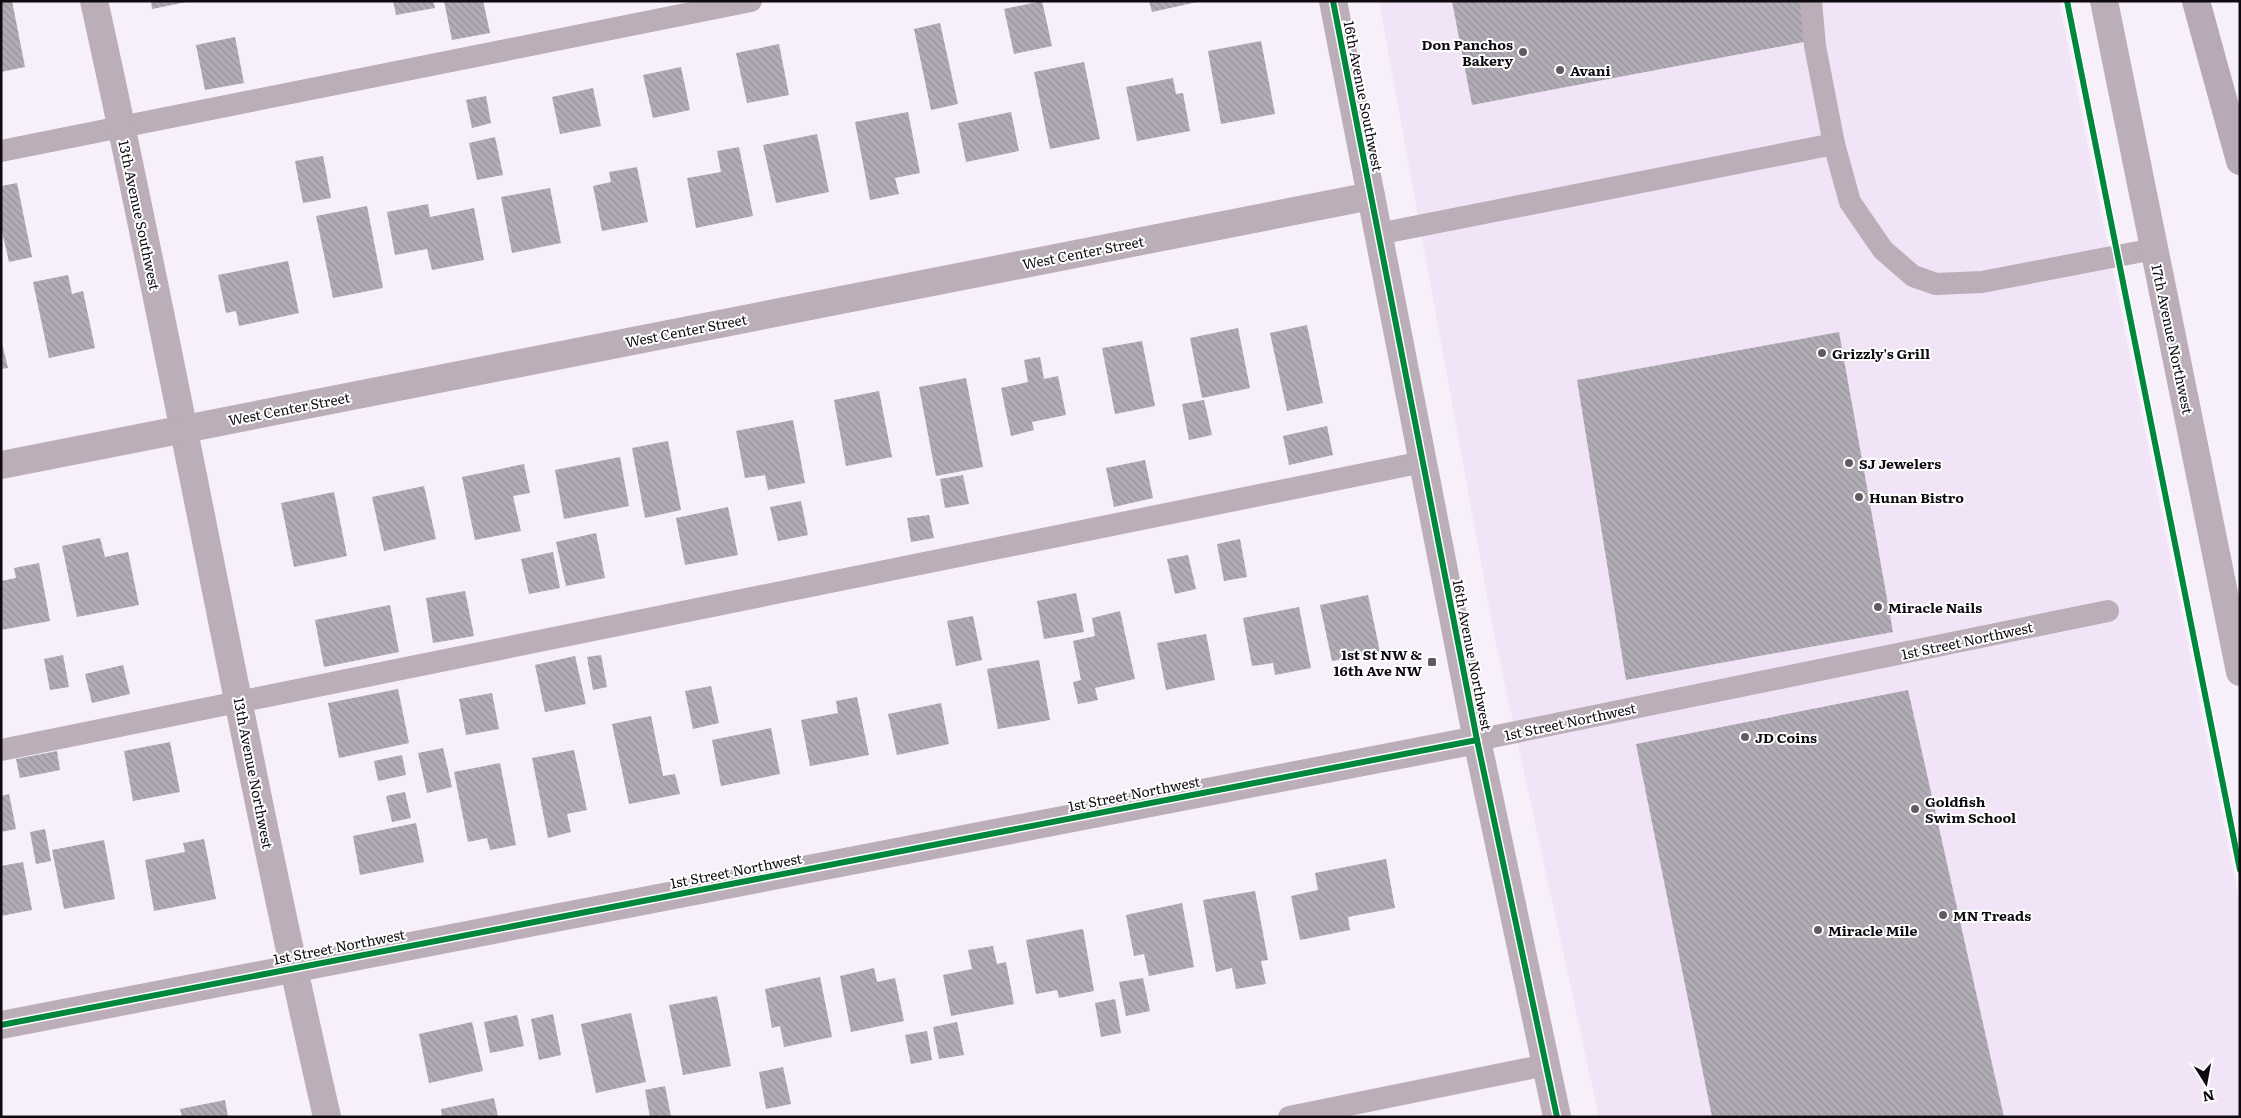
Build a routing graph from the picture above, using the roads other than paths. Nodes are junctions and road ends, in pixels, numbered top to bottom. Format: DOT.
graph roads {
  1 [pos="94,1"];
  2 [pos="751,1"];
  3 [pos="1333,1"];
  4 [pos="1811,1"];
  5 [pos="2196,1"];
  6 [pos="2104,4"];
  7 [pos="122,128"];
  8 [pos="1834,144"];
  9 [pos="1,151"];
  10 [pos="2240,161"];
  11 [pos="1371,196"];
  12 [pos="1378,234"];
  13 [pos="2154,249"];
  14 [pos="185,429"];
  15 [pos="1423,462"];
  16 [pos="1,465"];
  17 [pos="2108,611"];
  18 [pos="2240,672"];
  19 [pos="240,703"];
  20 [pos="1477,740"];
  21 [pos="1,750"];
  22 [pos="292,968"];
  23 [pos="1,1025"];
  24 [pos="1546,1065"];
  25 [pos="327,1117"];
  26 [pos="1289,1117"];
  27 [pos="1557,1117"];
  1 -- 7 [label="street, 13th Avenue Southwest"];
  2 -- 7 [label="lane"];
  3 -- 11 [label="street, 16th Avenue Southwest"];
  4 -- 8 [label="lane"];
  5 -- 10 [label="highway"];
  6 -- 13 [label="street, 17th Avenue Northwest"];
  7 -- 9 [label="lane"];
  7 -- 14 [label="street, 13th Avenue Southwest"];
  8 -- 12 [label="lane"];
  8 -- 13 [label="lane"];
  11 -- 12 [label="street, 16th Avenue Northwest"];
  11 -- 14 [label="street, West Center Street"];
  12 -- 15 [label="street, 16th Avenue Northwest"];
  13 -- 18 [label="street, 17th Avenue Northwest"];
  14 -- 16 [label="street, West Center Street"];
  14 -- 19 [label="street, 13th Avenue Northwest"];
  15 -- 19 [label="lane"];
  15 -- 20 [label="street, 16th Avenue Northwest"];
  17 -- 20 [label="lane, 1st Street Northwest"];
  19 -- 21 [label="lane"];
  19 -- 22 [label="street, 13th Avenue Northwest"];
  20 -- 22 [label="street, 1st Street Northwest"];
  20 -- 24 [label="street, 16th Avenue Northwest"];
  22 -- 23 [label="street, 1st Street Northwest"];
  22 -- 25 [label="street, 13th Avenue Northwest"];
  24 -- 26 [label="lane"];
  24 -- 27 [label="street, 16th Avenue Northwest"];
}
